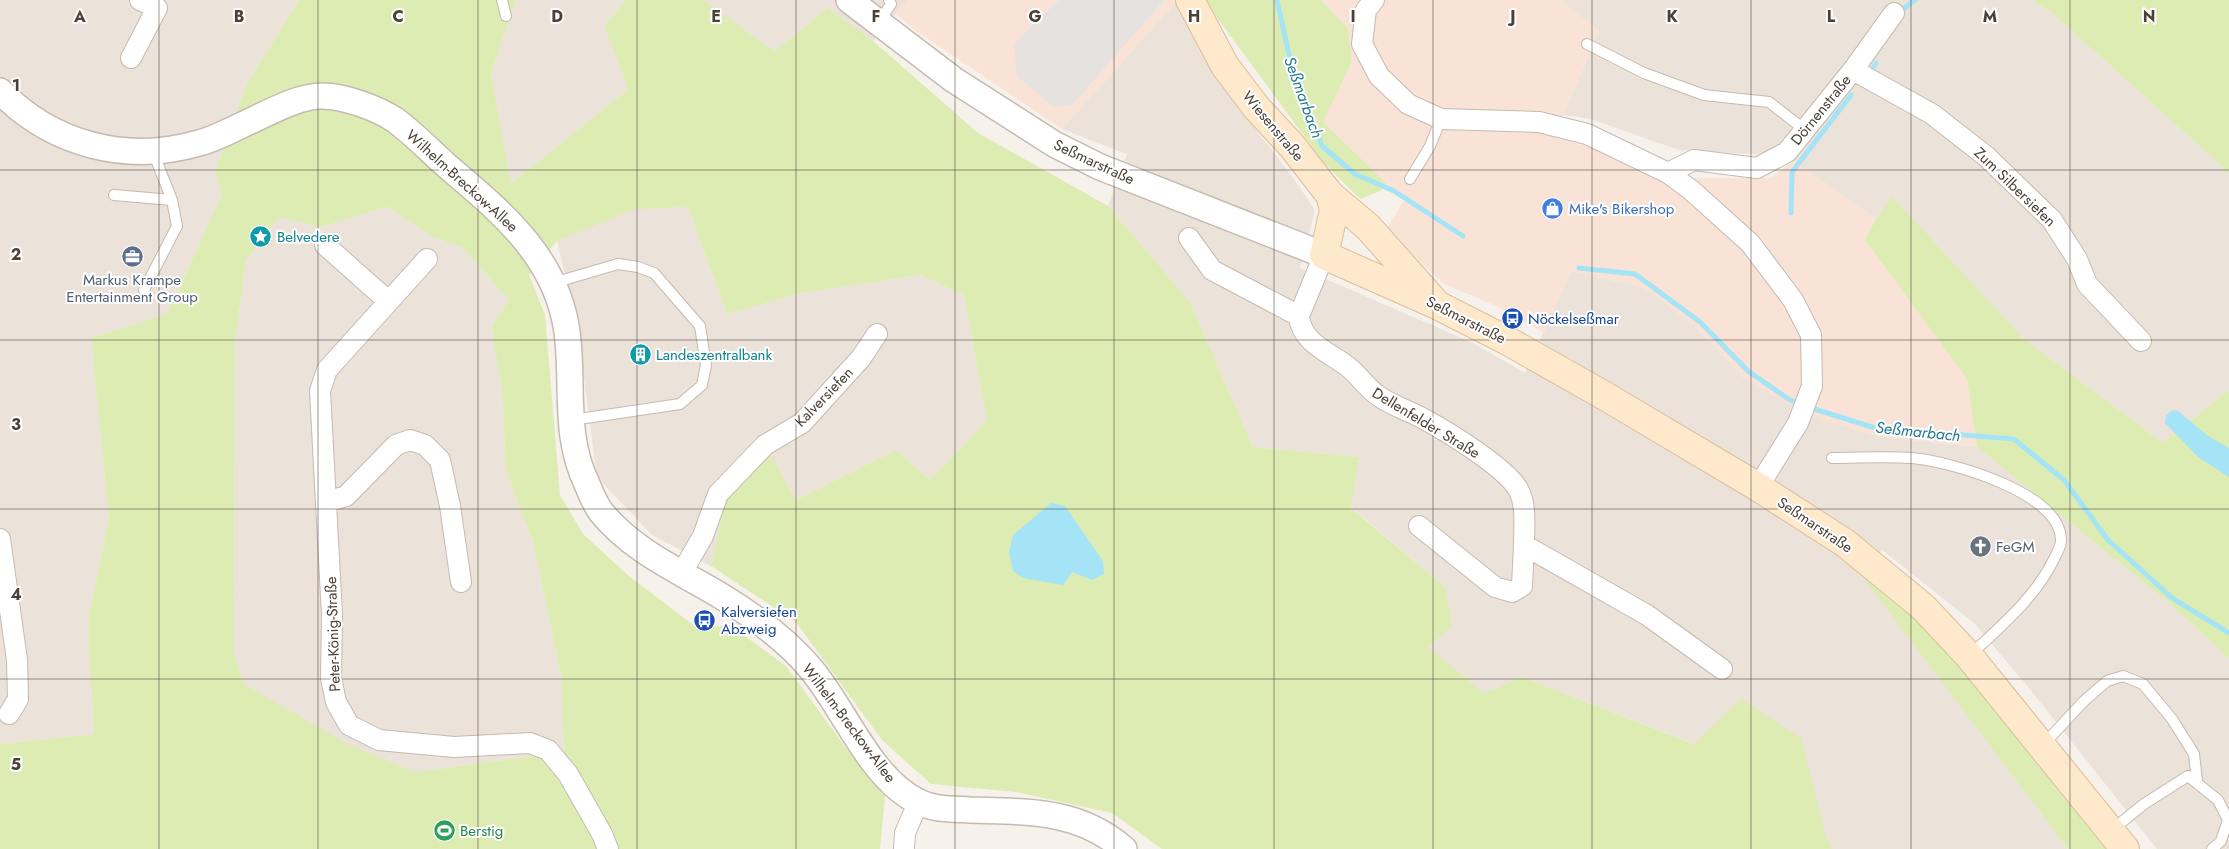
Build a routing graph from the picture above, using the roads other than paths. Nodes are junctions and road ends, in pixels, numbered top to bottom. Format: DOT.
graph roads {
  1 [pos="502,0"];
  2 [pos="849,0"];
  3 [pos="1190,0"];
  4 [pos="1374,0"];
  5 [pos="154,3"];
  6 [pos="884,11"];
  7 [pos="1894,13"];
  8 [pos="506,16"];
  9 [pos="1587,44"];
  10 [pos="131,58"];
  11 [pos="1853,70"];
  12 [pos="0,91"];
  13 [pos="1441,119"];
  14 [pos="1805,130"];
  15 [pos="153,152"];
  16 [pos="1668,174"];
  17 [pos="1410,179"];
  18 [pos="114,195"];
  19 [pos="1330,196"];
  20 [pos="172,200"];
  21 [pos="1189,238"];
  22 [pos="325,245"];
  23 [pos="1324,255"];
  24 [pos="427,259"];
  25 [pos="552,284"];
  26 [pos="144,290"];
  27 [pos="388,301"];
  28 [pos="1437,305"];
  29 [pos="1299,316"];
  30 [pos="877,334"];
  31 [pos="2142,342"];
  32 [pos="571,420"];
  33 [pos="1832,458"];
  34 [pos="1758,487"];
  35 [pos="327,502"];
  36 [pos="1419,526"];
  37 [pos="0,539"];
  38 [pos="1524,545"];
  39 [pos="681,574"];
  40 [pos="461,582"];
  41 [pos="1970,656"];
  42 [pos="1722,669"];
  43 [pos="9,714"];
  44 [pos="2035,735"];
  45 [pos="2197,781"];
  46 [pos="918,803"];
  47 [pos="2118,840"];
  48 [pos="608,849"];
  49 [pos="904,849"];
  50 [pos="1124,849"];
  51 [pos="2212,849"];
  1 -- 8 [label="lane"];
  2 -- 6 [label="street, Seßmarstraße"];
  3 -- 19 [label="main road, Wiesenstraße"];
  4 -- 13 [label="street"];
  5 -- 10 [label="street"];
  6 -- 23 [label="street, Seßmarstraße"];
  7 -- 11 [label="street, Dörnenstraße"];
  9 -- 14 [label="lane"];
  11 -- 14 [label="street, Dörnenstraße"];
  11 -- 31 [label="street, Zum Silbersiefen"];
  12 -- 15 [label="street, Wilhelm-Breckow-Allee"];
  13 -- 16 [label="street"];
  13 -- 17 [label="lane"];
  14 -- 16 [label="street, Dörnenstraße"];
  15 -- 20 [label="lane"];
  15 -- 25 [label="street, Wilhelm-Breckow-Allee"];
  16 -- 34 [label="street"];
  18 -- 20 [label="lane"];
  19 -- 23 [label="main road"];
  19 -- 28 [label="main road, Wiesenstraße"];
  20 -- 26 [label="lane"];
  21 -- 29 [label="street"];
  22 -- 27 [label="street"];
  23 -- 28 [label="main road, Seßmarstraße"];
  23 -- 29 [label="street"];
  24 -- 27 [label="street, Peter-König-Straße"];
  25 -- 32 [label="street, Wilhelm-Breckow-Allee"];
  25 -- 32 [label="lane"];
  27 -- 35 [label="street, Peter-König-Straße"];
  28 -- 34 [label="main road, Seßmarstraße"];
  29 -- 38 [label="street, Dellenfelder Straße"];
  30 -- 39 [label="street, Kalversiefen"];
  32 -- 39 [label="street, Wilhelm-Breckow-Allee"];
  33 -- 41 [label="lane"];
  34 -- 41 [label="main road, Seßmarstraße"];
  35 -- 40 [label="street"];
  35 -- 48 [label="street, Peter-König-Straße"];
  36 -- 38 [label="street, Dellenfelder Straße"];
  37 -- 43 [label="street"];
  38 -- 42 [label="street"];
  39 -- 46 [label="street, Wilhelm-Breckow-Allee"];
  41 -- 44 [label="main road, Seßmarstraße"];
  44 -- 45 [label="lane"];
  44 -- 47 [label="main road, Seßmarstraße"];
  45 -- 47 [label="lane"];
  45 -- 51 [label="lane"];
  46 -- 49 [label="street"];
  46 -- 50 [label="street, Wilhelm-Breckow-Allee"];
}
